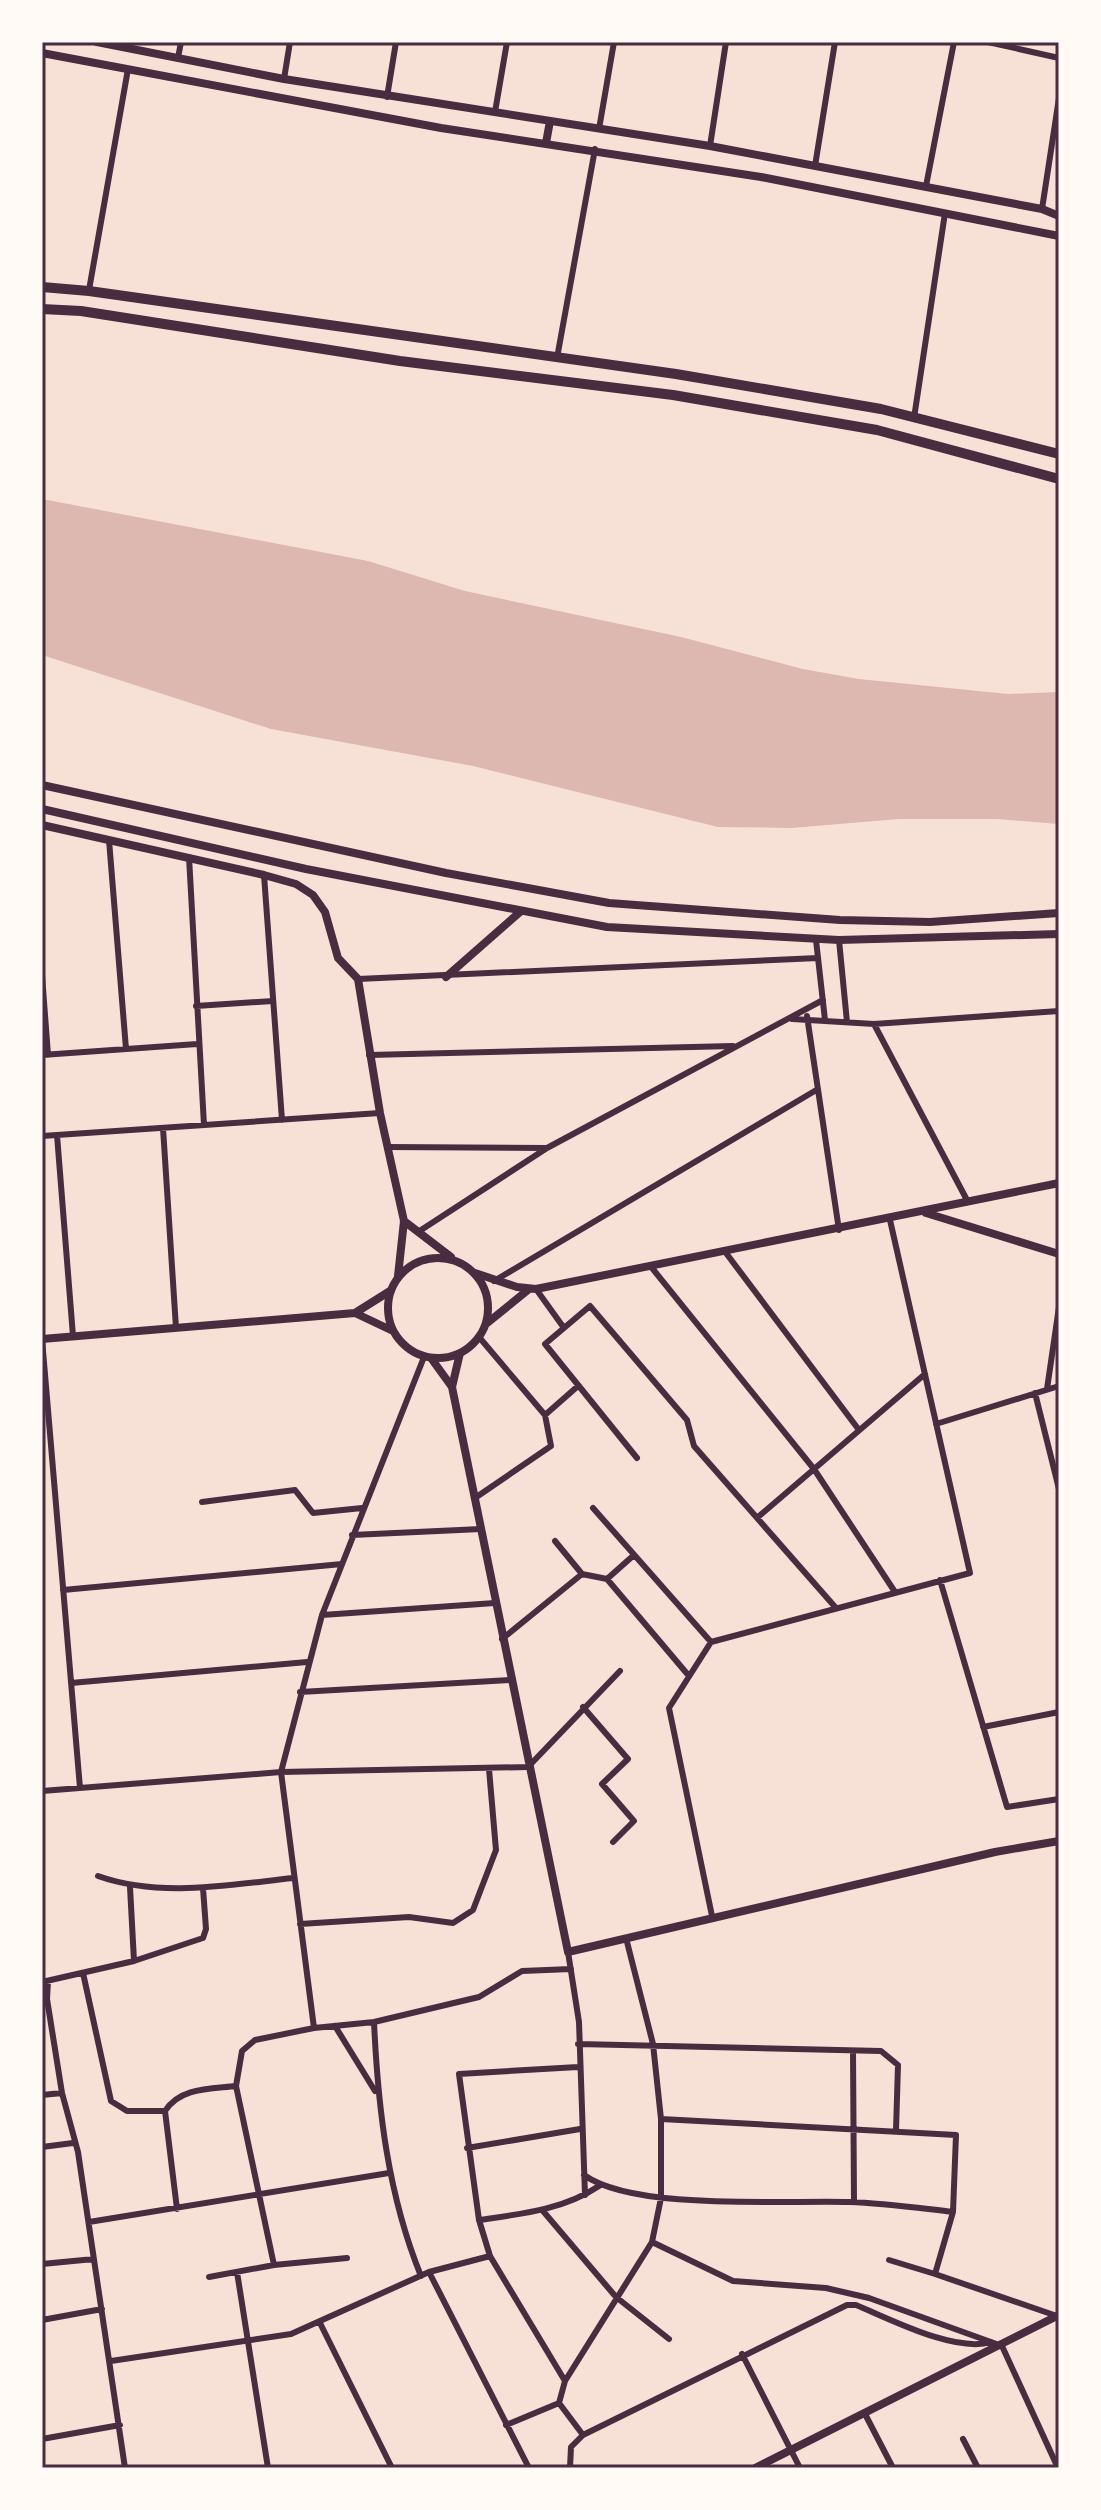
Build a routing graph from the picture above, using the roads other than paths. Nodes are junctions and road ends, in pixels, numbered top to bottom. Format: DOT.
graph roads {
  1 [pos="97,42"];
  2 [pos="181,42"];
  3 [pos="290,42"];
  4 [pos="396,42"];
  5 [pos="507,42"];
  6 [pos="614,42"];
  7 [pos="726,42"];
  8 [pos="835,42"];
  9 [pos="954,42"];
  10 [pos="988,42"];
  11 [pos="42,53"];
  12 [pos="178,58"];
  13 [pos="1059,58"];
  14 [pos="128,69"];
  15 [pos="284,79"];
  16 [pos="387,97"];
  17 [pos="1059,98"];
  18 [pos="495,112"];
  19 [pos="550,121"];
  20 [pos="599,129"];
  21 [pos="546,143"];
  22 [pos="710,146"];
  23 [pos="595,149"];
  24 [pos="815,166"];
  25 [pos="926,186"];
  26 [pos="1042,209"];
  27 [pos="945,213"];
  28 [pos="1059,216"];
  29 [pos="1059,236"];
  30 [pos="42,287"];
  31 [pos="89,291"];
  32 [pos="42,309"];
  33 [pos="557,359"];
  34 [pos="731,383"];
  35 [pos="766,389"];
  36 [pos="728,405"];
  37 [pos="762,411"];
  38 [pos="914,418"];
  39 [pos="1059,454"];
  40 [pos="1059,479"];
  41 [pos="42,785"];
  42 [pos="42,809"];
  43 [pos="42,825"];
  44 [pos="109,840"];
  45 [pos="189,857"];
  46 [pos="264,875"];
  47 [pos="520,912"];
  48 [pos="1059,913"];
  49 [pos="930,922"];
  50 [pos="1059,934"];
  51 [pos="931,939"];
  52 [pos="816,940"];
  53 [pos="839,940"];
  54 [pos="818,958"];
  55 [pos="42,975"];
  56 [pos="446,977"];
  57 [pos="358,979"];
  58 [pos="823,1000"];
  59 [pos="273,1001"];
  60 [pos="196,1006"];
  61 [pos="806,1009"];
  62 [pos="1059,1011"];
  63 [pos="788,1019"];
  64 [pos="807,1019"];
  65 [pos="825,1020"];
  66 [pos="847,1022"];
  67 [pos="874,1024"];
  68 [pos="197,1044"];
  69 [pos="737,1046"];
  70 [pos="126,1049"];
  71 [pos="45,1055"];
  72 [pos="369,1055"];
  73 [pos="818,1089"];
  74 [pos="380,1113"];
  75 [pos="282,1120"];
  76 [pos="204,1125"];
  77 [pos="163,1128"];
  78 [pos="57,1135"];
  79 [pos="42,1136"];
  80 [pos="387,1147"];
  81 [pos="547,1148"];
  82 [pos="1059,1183"];
  83 [pos="968,1202"];
  84 [pos="925,1212"];
  85 [pos="890,1220"];
  86 [pos="404,1221"];
  87 [pos="839,1230"];
  88 [pos="418,1232"];
  89 [pos="726,1253"];
  90 [pos="1059,1254"];
  91 [pos="455,1260"];
  92 [pos="652,1268"];
  93 [pos="475,1273"];
  94 [pos="398,1276"];
  95 [pos="494,1281"];
  96 [pos="532,1289"];
  97 [pos="390,1291"];
  98 [pos="1059,1307"];
  99 [pos="355,1313"];
  100 [pos="485,1325"];
  101 [pos="176,1328"];
  102 [pos="564,1328"];
  103 [pos="393,1331"];
  104 [pos="73,1336"];
  105 [pos="479,1337"];
  106 [pos="42,1339"];
  107 [pos="460,1353"];
  108 [pos="427,1357"];
  109 [pos="925,1374"];
  110 [pos="578,1386"];
  111 [pos="1059,1386"];
  112 [pos="452,1387"];
  113 [pos="1047,1389"];
  114 [pos="1035,1393"];
  115 [pos="545,1415"];
  116 [pos="936,1424"];
  117 [pos="859,1430"];
  118 [pos="637,1458"];
  119 [pos="814,1469"];
  120 [pos="1059,1489"];
  121 [pos="475,1498"];
  122 [pos="202,1502"];
  123 [pos="362,1508"];
  124 [pos="593,1508"];
  125 [pos="758,1517"];
  126 [pos="481,1529"];
  127 [pos="352,1535"];
  128 [pos="555,1541"];
  129 [pos="634,1555"];
  130 [pos="342,1564"];
  131 [pos="582,1574"];
  132 [pos="607,1579"];
  133 [pos="940,1580"];
  134 [pos="63,1590"];
  135 [pos="895,1592"];
  136 [pos="495,1603"];
  137 [pos="836,1608"];
  138 [pos="322,1615"];
  139 [pos="502,1639"];
  140 [pos="711,1642"];
  141 [pos="307,1662"];
  142 [pos="620,1671"];
  143 [pos="689,1676"];
  144 [pos="511,1680"];
  145 [pos="71,1683"];
  146 [pos="300,1692"];
  147 [pos="583,1707"];
  148 [pos="1059,1712"];
  149 [pos="983,1727"];
  150 [pos="528,1767"];
  151 [pos="489,1769"];
  152 [pos="281,1772"];
  153 [pos="80,1788"];
  154 [pos="42,1791"];
  155 [pos="1059,1799"];
  156 [pos="1059,1841"];
  157 [pos="613,1842"];
  158 [pos="98,1876"];
  159 [pos="293,1878"];
  160 [pos="130,1887"];
  161 [pos="203,1888"];
  162 [pos="712,1916"];
  163 [pos="300,1924"];
  164 [pos="626,1938"];
  165 [pos="568,1952"];
  166 [pos="134,1961"];
  167 [pos="571,1969"];
  168 [pos="83,1973"];
  169 [pos="45,1982"];
  170 [pos="44,2000"];
  171 [pos="374,2022"];
  172 [pos="335,2026"];
  173 [pos="314,2028"];
  174 [pos="578,2044"];
  175 [pos="653,2044"];
  176 [pos="853,2051"];
  177 [pos="578,2067"];
  178 [pos="236,2086"];
  179 [pos="62,2093"];
  180 [pos="377,2094"];
  181 [pos="42,2095"];
  182 [pos="165,2111"];
  183 [pos="661,2119"];
  184 [pos="853,2128"];
  185 [pos="580,2129"];
  186 [pos="896,2130"];
  187 [pos="73,2143"];
  188 [pos="42,2147"];
  189 [pos="467,2148"];
  190 [pos="389,2173"];
  191 [pos="584,2175"];
  192 [pos="599,2186"];
  193 [pos="262,2194"];
  194 [pos="585,2195"];
  195 [pos="661,2198"];
  196 [pos="854,2202"];
  197 [pos="177,2209"];
  198 [pos="543,2211"];
  199 [pos="953,2212"];
  200 [pos="479,2220"];
  201 [pos="89,2222"];
  202 [pos="652,2242"];
  203 [pos="490,2256"];
  204 [pos="347,2258"];
  205 [pos="94,2259"];
  206 [pos="889,2260"];
  207 [pos="42,2264"];
  208 [pos="274,2265"];
  209 [pos="237,2272"];
  210 [pos="429,2272"];
  211 [pos="935,2274"];
  212 [pos="421,2276"];
  213 [pos="209,2277"];
  214 [pos="616,2297"];
  215 [pos="102,2309"];
  216 [pos="1058,2316"];
  217 [pos="42,2320"];
  218 [pos="320,2323"];
  219 [pos="669,2339"];
  220 [pos="249,2342"];
  221 [pos="991,2342"];
  222 [pos="1002,2346"];
  223 [pos="742,2354"];
  224 [pos="111,2361"];
  225 [pos="565,2381"];
  226 [pos="559,2403"];
  227 [pos="865,2414"];
  228 [pos="120,2425"];
  229 [pos="506,2425"];
  230 [pos="583,2435"];
  231 [pos="42,2439"];
  232 [pos="963,2439"];
  233 [pos="791,2450"];
  234 [pos="125,2468"];
  235 [pos="268,2468"];
  236 [pos="392,2468"];
  237 [pos="529,2468"];
  238 [pos="570,2468"];
  239 [pos="755,2468"];
  240 [pos="800,2468"];
  241 [pos="893,2468"];
  242 [pos="978,2468"];
  243 [pos="1058,2468"];
  1 -- 12 [label="street"];
  2 -- 12 [label="street"];
  3 -- 15 [label="street"];
  4 -- 16 [label="street"];
  5 -- 18 [label="street"];
  6 -- 20 [label="street"];
  7 -- 22 [label="street"];
  8 -- 24 [label="street"];
  9 -- 25 [label="street"];
  10 -- 13 [label="street"];
  11 -- 14 [label="street"];
  12 -- 15 [label="street"];
  14 -- 21 [label="street"];
  14 -- 31 [label="street"];
  15 -- 16 [label="street"];
  16 -- 18 [label="street"];
  17 -- 26 [label="street"];
  18 -- 19 [label="street"];
  19 -- 20 [label="street"];
  19 -- 21 [label="street"];
  20 -- 22 [label="street"];
  21 -- 23 [label="street"];
  22 -- 24 [label="street"];
  23 -- 27 [label="street"];
  23 -- 33 [label="street"];
  24 -- 25 [label="street"];
  25 -- 26 [label="street"];
  26 -- 28 [label="street"];
  27 -- 29 [label="street"];
  27 -- 38 [label="street"];
  30 -- 31 [label="main road"];
  31 -- 33 [label="main road"];
  32 -- 36 [label="main road"];
  33 -- 34 [label="main road"];
  34 -- 35 [label="main road"];
  34 -- 36 [label="main road"];
  35 -- 37 [label="main road"];
  35 -- 38 [label="main road"];
  36 -- 37 [label="main road"];
  37 -- 40 [label="main road"];
  38 -- 39 [label="main road"];
  41 -- 49 [label="street"];
  42 -- 47 [label="street"];
  43 -- 44 [label="street"];
  44 -- 45 [label="street"];
  44 -- 70 [label="street"];
  45 -- 46 [label="street"];
  45 -- 60 [label="street"];
  46 -- 57 [label="street"];
  46 -- 59 [label="street"];
  47 -- 52 [label="street"];
  47 -- 56 [label="street"];
  48 -- 49 [label="street"];
  49 -- 51 [label="street"];
  50 -- 51 [label="street"];
  51 -- 53 [label="street"];
  52 -- 53 [label="street"];
  52 -- 54 [label="street"];
  53 -- 66 [label="street"];
  54 -- 56 [label="street"];
  54 -- 58 [label="street"];
  55 -- 71 [label="street"];
  56 -- 57 [label="street"];
  57 -- 72 [label="street"];
  58 -- 61 [label="street"];
  58 -- 65 [label="street"];
  59 -- 60 [label="street"];
  59 -- 75 [label="street"];
  60 -- 68 [label="street"];
  61 -- 63 [label="street"];
  61 -- 64 [label="street"];
  62 -- 67 [label="street"];
  63 -- 64 [label="street"];
  63 -- 69 [label="street"];
  64 -- 65 [label="street"];
  64 -- 73 [label="street"];
  65 -- 66 [label="street"];
  66 -- 67 [label="street"];
  67 -- 83 [label="street"];
  68 -- 70 [label="street"];
  68 -- 76 [label="street"];
  69 -- 72 [label="street"];
  69 -- 81 [label="street"];
  70 -- 71 [label="street"];
  72 -- 74 [label="street"];
  73 -- 87 [label="street"];
  73 -- 95 [label="street"];
  74 -- 75 [label="street"];
  74 -- 80 [label="street"];
  75 -- 76 [label="street"];
  76 -- 77 [label="street"];
  77 -- 78 [label="street"];
  77 -- 101 [label="street"];
  78 -- 79 [label="street"];
  78 -- 104 [label="street"];
  80 -- 81 [label="street"];
  80 -- 86 [label="street"];
  81 -- 88 [label="street"];
  82 -- 83 [label="street"];
  83 -- 84 [label="street"];
  84 -- 85 [label="street"];
  84 -- 90 [label="street"];
  85 -- 87 [label="street"];
  85 -- 109 [label="street"];
  86 -- 88 [label="street"];
  86 -- 94 [label="street"];
  87 -- 89 [label="street"];
  88 -- 91 [label="street"];
  89 -- 92 [label="street"];
  89 -- 117 [label="street"];
  91 -- 93 [label="street"];
  91 -- 94 [label="street"];
  92 -- 96 [label="street"];
  92 -- 119 [label="street"];
  93 -- 95 [label="street"];
  93 -- 100 [label="street"];
  94 -- 97 [label="street"];
  95 -- 96 [label="street"];
  96 -- 100 [label="street"];
  96 -- 102 [label="street"];
  97 -- 99 [label="street"];
  97 -- 103 [label="street"];
  98 -- 113 [label="street"];
  99 -- 101 [label="street"];
  99 -- 103 [label="street"];
  100 -- 105 [label="street"];
  101 -- 104 [label="street"];
  102 -- 110 [label="street"];
  102 -- 125 [label="street"];
  103 -- 108 [label="street"];
  104 -- 106 [label="street"];
  105 -- 107 [label="street"];
  105 -- 115 [label="street"];
  106 -- 134 [label="street"];
  107 -- 108 [label="street"];
  107 -- 112 [label="street"];
  108 -- 112 [label="street"];
  108 -- 123 [label="street"];
  109 -- 116 [label="street"];
  109 -- 117 [label="street"];
  110 -- 115 [label="street"];
  110 -- 118 [label="street"];
  111 -- 113 [label="street"];
  112 -- 121 [label="street"];
  113 -- 114 [label="street"];
  114 -- 116 [label="street"];
  114 -- 120 [label="street"];
  115 -- 121 [label="street"];
  116 -- 133 [label="street"];
  117 -- 119 [label="street"];
  119 -- 125 [label="street"];
  119 -- 135 [label="street"];
  121 -- 126 [label="street"];
  122 -- 123 [label="street"];
  123 -- 127 [label="street"];
  124 -- 129 [label="street"];
  125 -- 137 [label="street"];
  126 -- 127 [label="street"];
  126 -- 136 [label="street"];
  127 -- 130 [label="street"];
  128 -- 131 [label="street"];
  129 -- 132 [label="street"];
  129 -- 140 [label="street"];
  130 -- 134 [label="street"];
  130 -- 138 [label="street"];
  131 -- 132 [label="street"];
  131 -- 139 [label="street"];
  132 -- 143 [label="street"];
  133 -- 135 [label="street"];
  133 -- 149 [label="street"];
  134 -- 145 [label="street"];
  135 -- 137 [label="street"];
  136 -- 138 [label="street"];
  136 -- 139 [label="street"];
  137 -- 140 [label="street"];
  138 -- 141 [label="street"];
  139 -- 144 [label="street"];
  140 -- 143 [label="street"];
  141 -- 145 [label="street"];
  141 -- 146 [label="street"];
  142 -- 147 [label="street"];
  143 -- 162 [label="street"];
  144 -- 146 [label="street"];
  144 -- 150 [label="street"];
  145 -- 153 [label="street"];
  146 -- 152 [label="street"];
  147 -- 150 [label="street"];
  147 -- 157 [label="street"];
  148 -- 149 [label="street"];
  149 -- 155 [label="street"];
  150 -- 151 [label="street"];
  150 -- 165 [label="street"];
  151 -- 152 [label="street"];
  151 -- 163 [label="street"];
  152 -- 153 [label="street"];
  152 -- 159 [label="street"];
  153 -- 154 [label="street"];
  156 -- 162 [label="street"];
  158 -- 160 [label="street"];
  159 -- 161 [label="street"];
  159 -- 163 [label="street"];
  160 -- 161 [label="street"];
  160 -- 166 [label="street"];
  161 -- 166 [label="street"];
  162 -- 164 [label="street"];
  163 -- 173 [label="street"];
  164 -- 165 [label="street"];
  164 -- 175 [label="street"];
  165 -- 167 [label="street"];
  166 -- 168 [label="street"];
  167 -- 171 [label="street"];
  167 -- 174 [label="street"];
  168 -- 169 [label="street"];
  168 -- 182 [label="street"];
  169 -- 170 [label="street"];
  170 -- 179 [label="street"];
  171 -- 172 [label="street"];
  171 -- 180 [label="street"];
  172 -- 173 [label="street"];
  172 -- 180 [label="street"];
  173 -- 178 [label="street"];
  174 -- 175 [label="street"];
  174 -- 177 [label="street"];
  175 -- 176 [label="street"];
  175 -- 183 [label="street"];
  176 -- 184 [label="street"];
  176 -- 186 [label="street"];
  177 -- 185 [label="street"];
  177 -- 189 [label="street"];
  178 -- 182 [label="street"];
  178 -- 193 [label="street"];
  179 -- 181 [label="street"];
  179 -- 187 [label="street"];
  180 -- 190 [label="street"];
  182 -- 197 [label="street"];
  183 -- 184 [label="street"];
  183 -- 195 [label="street"];
  184 -- 186 [label="street"];
  184 -- 196 [label="street"];
  185 -- 189 [label="street"];
  185 -- 191 [label="street"];
  186 -- 199 [label="street"];
  187 -- 188 [label="street"];
  187 -- 201 [label="street"];
  189 -- 200 [label="street"];
  190 -- 193 [label="street"];
  190 -- 212 [label="street"];
  191 -- 192 [label="street"];
  191 -- 194 [label="street"];
  192 -- 194 [label="street"];
  192 -- 195 [label="street"];
  193 -- 197 [label="street"];
  193 -- 208 [label="street"];
  194 -- 198 [label="street"];
  195 -- 196 [label="street"];
  195 -- 202 [label="street"];
  196 -- 199 [label="street"];
  197 -- 201 [label="street"];
  198 -- 200 [label="street"];
  198 -- 214 [label="street"];
  199 -- 211 [label="street"];
  200 -- 203 [label="street"];
  201 -- 205 [label="street"];
  202 -- 214 [label="street"];
  202 -- 221 [label="street"];
  203 -- 210 [label="street"];
  203 -- 225 [label="street"];
  204 -- 208 [label="street"];
  205 -- 207 [label="street"];
  205 -- 215 [label="street"];
  206 -- 211 [label="street"];
  208 -- 209 [label="street"];
  209 -- 213 [label="street"];
  209 -- 220 [label="street"];
  210 -- 212 [label="street"];
  210 -- 229 [label="street"];
  211 -- 216 [label="street"];
  212 -- 218 [label="street"];
  214 -- 219 [label="street"];
  214 -- 225 [label="street"];
  215 -- 217 [label="street"];
  215 -- 224 [label="street"];
  216 -- 222 [label="street"];
  218 -- 220 [label="street"];
  218 -- 236 [label="street"];
  220 -- 224 [label="street"];
  220 -- 235 [label="street"];
  221 -- 222 [label="street"];
  221 -- 223 [label="street"];
  222 -- 227 [label="street"];
  222 -- 243 [label="street"];
  223 -- 230 [label="street"];
  223 -- 233 [label="street"];
  224 -- 228 [label="street"];
  225 -- 226 [label="street"];
  226 -- 229 [label="street"];
  226 -- 230 [label="street"];
  227 -- 233 [label="street"];
  227 -- 241 [label="street"];
  228 -- 231 [label="street"];
  228 -- 234 [label="street"];
  229 -- 237 [label="street"];
  230 -- 238 [label="street"];
  232 -- 242 [label="street"];
  233 -- 239 [label="street"];
  233 -- 240 [label="street"];
}
